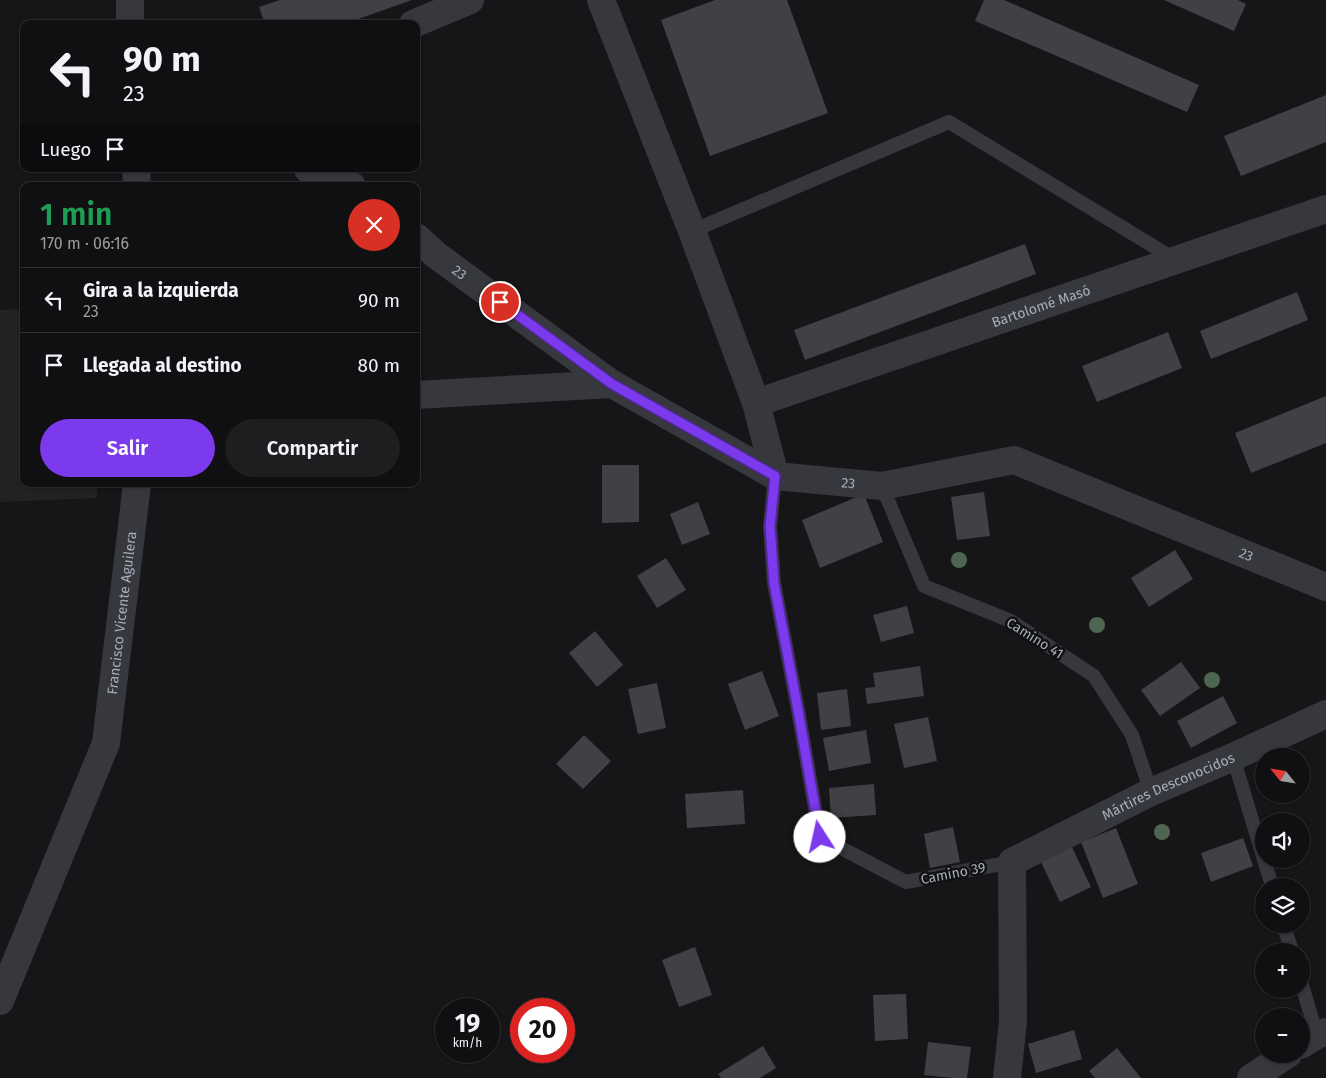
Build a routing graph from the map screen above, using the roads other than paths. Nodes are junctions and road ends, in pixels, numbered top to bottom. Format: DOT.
graph roads {
  1 [pos="130,0"];
  2 [pos="470,0"];
  3 [pos="601,0"];
  4 [pos="130,20"];
  5 [pos="420,21"];
  6 [pos="317,172"];
  7 [pos="345,182"];
  8 [pos="1326,209"];
  9 [pos="692,231"];
  10 [pos="420,241"];
  11 [pos="1176,260"];
  12 [pos="612,384"];
  13 [pos="420,395"];
  14 [pos="756,403"];
  15 [pos="775,476"];
  16 [pos="882,486"];
  17 [pos="137,487"];
  18 [pos="1326,587"];
  19 [pos="1326,714"];
  20 [pos="1233,757"];
  21 [pos="1150,792"];
  22 [pos="1012,862"];
  23 [pos="1270,878"];
  24 [pos="1305,998"];
  25 [pos="0,1001"];
  26 [pos="1315,1037"];
  27 [pos="1274,1063"];
  28 [pos="1007,1078"];
  29 [pos="1251,1078"];
  1 -- 4 [label="street"];
  2 -- 5 [label="street"];
  3 -- 9 [label="street"];
  6 -- 7 [label="street"];
  8 -- 11 [label="street, Bartolomé Masó"];
  9 -- 11 [label="lane"];
  9 -- 14 [label="street"];
  10 -- 12 [label="street, 23"];
  11 -- 14 [label="street, Bartolomé Masó"];
  12 -- 13 [label="street"];
  12 -- 15 [label="street, 23"];
  14 -- 15 [label="street"];
  15 -- 16 [label="street, 23"];
  15 -- 22 [label="lane, Camino 39"];
  16 -- 18 [label="street, 23"];
  16 -- 21 [label="lane, Camino 41"];
  17 -- 25 [label="street, Francisco Vicente Aguilera"];
  19 -- 20 [label="street, Mártires Desconocidos"];
  20 -- 21 [label="street, Mártires Desconocidos"];
  20 -- 23 [label="lane"];
  21 -- 22 [label="street, Mártires Desconocidos"];
  22 -- 28 [label="street"];
  24 -- 26 [label="lane"];
  27 -- 29 [label="street"];
}
